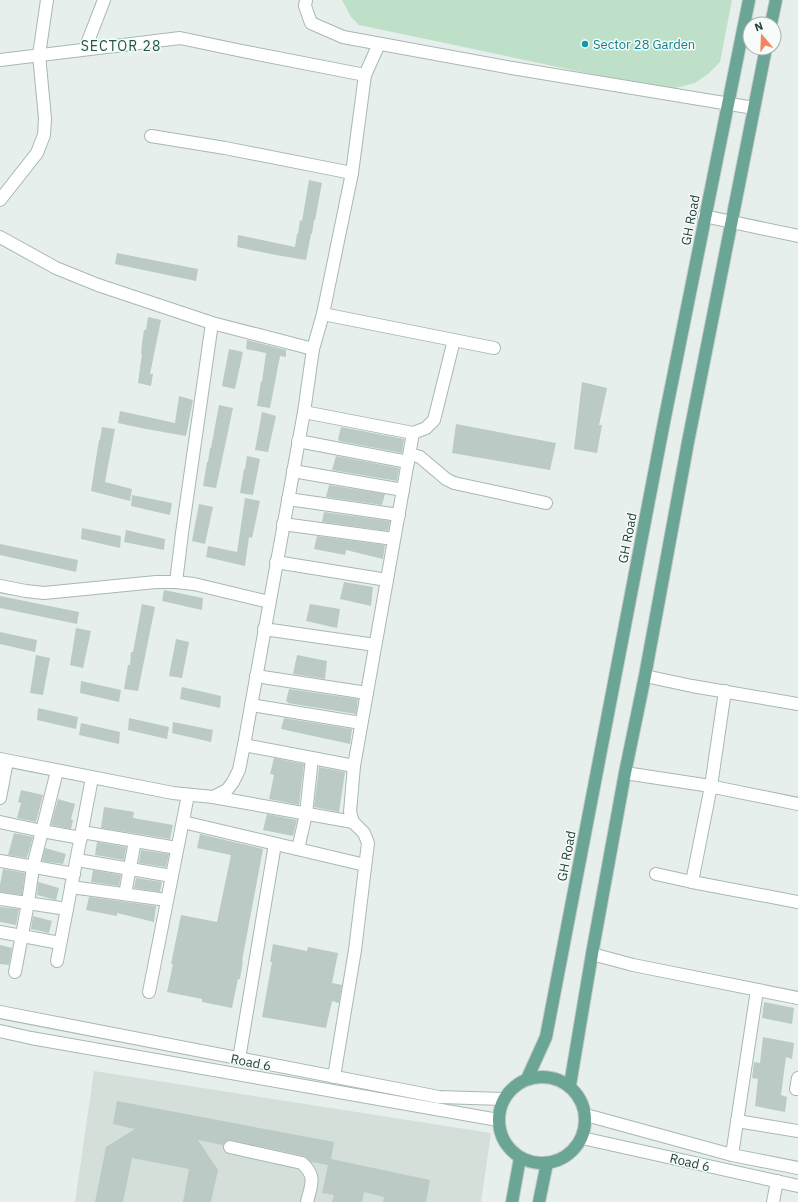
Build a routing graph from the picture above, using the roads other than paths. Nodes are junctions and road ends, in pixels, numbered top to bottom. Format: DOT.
graph roads {
  1 [pos="47,0"];
  2 [pos="104,0"];
  3 [pos="306,0"];
  4 [pos="748,0"];
  5 [pos="776,0"];
  6 [pos="773,16"];
  7 [pos="379,44"];
  8 [pos="85,49"];
  9 [pos="39,55"];
  10 [pos="764,56"];
  11 [pos="0,60"];
  12 [pos="365,75"];
  13 [pos="728,104"];
  14 [pos="754,108"];
  15 [pos="151,136"];
  16 [pos="352,173"];
  17 [pos="0,200"];
  18 [pos="704,216"];
  19 [pos="732,222"];
  20 [pos="798,236"];
  21 [pos="0,237"];
  22 [pos="323,314"];
  23 [pos="212,323"];
  24 [pos="454,340"];
  25 [pos="494,348"];
  26 [pos="313,349"];
  27 [pos="304,412"];
  28 [pos="413,433"];
  29 [pos="298,441"];
  30 [pos="409,458"];
  31 [pos="293,471"];
  32 [pos="403,490"];
  33 [pos="288,499"];
  34 [pos="546,503"];
  35 [pos="399,515"];
  36 [pos="283,524"];
  37 [pos="394,538"];
  38 [pos="276,562"];
  39 [pos="387,580"];
  40 [pos="176,582"];
  41 [pos="0,586"];
  42 [pos="269,602"];
  43 [pos="264,630"];
  44 [pos="375,645"];
  45 [pos="256,676"];
  46 [pos="645,676"];
  47 [pos="725,691"];
  48 [pos="367,693"];
  49 [pos="798,704"];
  50 [pos="251,705"];
  51 [pos="361,723"];
  52 [pos="244,745"];
  53 [pos="312,758"];
  54 [pos="3,760"];
  55 [pos="354,766"];
  56 [pos="57,771"];
  57 [pos="625,773"];
  58 [pos="92,778"];
  59 [pos="711,786"];
  60 [pos="188,795"];
  61 [pos="213,797"];
  62 [pos="0,798"];
  63 [pos="798,804"];
  64 [pos="306,814"];
  65 [pos="0,822"];
  66 [pos="183,822"];
  67 [pos="354,822"];
  68 [pos="42,831"];
  69 [pos="81,835"];
  70 [pos="135,841"];
  71 [pos="275,844"];
  72 [pos="177,848"];
  73 [pos="298,849"];
  74 [pos="77,860"];
  75 [pos="0,861"];
  76 [pos="365,865"];
  77 [pos="33,867"];
  78 [pos="129,869"];
  79 [pos="74,874"];
  80 [pos="656,874"];
  81 [pos="172,876"];
  82 [pos="692,882"];
  83 [pos="71,887"];
  84 [pos="124,894"];
  85 [pos="0,899"];
  86 [pos="167,900"];
  87 [pos="798,902"];
  88 [pos="28,903"];
  89 [pos="67,909"];
  90 [pos="0,932"];
  91 [pos="21,936"];
  92 [pos="60,943"];
  93 [pos="592,954"];
  94 [pos="57,960"];
  95 [pos="15,972"];
  96 [pos="757,990"];
  97 [pos="149,992"];
  98 [pos="798,998"];
  99 [pos="0,1012"];
  100 [pos="0,1032"];
  101 [pos="239,1059"];
  102 [pos="334,1077"];
  103 [pos="798,1078"];
  104 [pos="527,1079"];
  105 [pos="570,1086"];
  106 [pos="798,1089"];
  107 [pos="504,1099"];
  108 [pos="586,1115"];
  109 [pos="498,1120"];
  110 [pos="737,1121"];
  111 [pos="798,1131"];
  112 [pos="582,1138"];
  113 [pos="230,1147"];
  114 [pos="732,1155"];
  115 [pos="520,1158"];
  116 [pos="547,1163"];
  117 [pos="798,1168"];
  118 [pos="777,1181"];
  119 [pos="798,1186"];
  120 [pos="307,1202"];
  121 [pos="512,1202"];
  122 [pos="539,1202"];
  123 [pos="772,1202"];
  1 -- 9 [label="street"];
  2 -- 8 [label="street"];
  3 -- 7 [label="street"];
  4 -- 13 [label="main road, GH Road"];
  5 -- 6 [label="main road"];
  7 -- 12 [label="street"];
  7 -- 13 [label="street"];
  8 -- 9 [label="street"];
  8 -- 12 [label="street"];
  9 -- 11 [label="street"];
  9 -- 17 [label="street"];
  10 -- 14 [label="main road"];
  12 -- 16 [label="street"];
  13 -- 14 [label="street"];
  13 -- 18 [label="main road, GH Road"];
  14 -- 19 [label="main road"];
  15 -- 16 [label="street"];
  16 -- 22 [label="street"];
  18 -- 19 [label="street"];
  18 -- 104 [label="main road, GH Road"];
  19 -- 20 [label="street"];
  19 -- 46 [label="main road"];
  21 -- 23 [label="street"];
  22 -- 24 [label="street"];
  22 -- 26 [label="street"];
  23 -- 26 [label="street"];
  23 -- 40 [label="street"];
  24 -- 25 [label="street"];
  24 -- 28 [label="street"];
  26 -- 27 [label="street"];
  27 -- 28 [label="street"];
  27 -- 29 [label="street"];
  28 -- 30 [label="street"];
  29 -- 30 [label="street"];
  29 -- 31 [label="street"];
  30 -- 32 [label="street"];
  30 -- 34 [label="street"];
  31 -- 32 [label="street"];
  31 -- 33 [label="street"];
  32 -- 35 [label="street"];
  33 -- 35 [label="street"];
  33 -- 36 [label="street"];
  35 -- 37 [label="street"];
  36 -- 37 [label="street"];
  36 -- 38 [label="street"];
  37 -- 39 [label="street"];
  38 -- 39 [label="street"];
  38 -- 42 [label="street"];
  39 -- 44 [label="street"];
  40 -- 41 [label="street"];
  40 -- 42 [label="street"];
  42 -- 43 [label="street"];
  43 -- 44 [label="street"];
  43 -- 45 [label="street"];
  44 -- 48 [label="street"];
  45 -- 48 [label="street"];
  45 -- 50 [label="street"];
  46 -- 47 [label="street"];
  46 -- 57 [label="main road"];
  47 -- 49 [label="street"];
  47 -- 59 [label="street"];
  48 -- 51 [label="street"];
  50 -- 51 [label="street"];
  50 -- 52 [label="street"];
  51 -- 55 [label="street"];
  52 -- 53 [label="street"];
  52 -- 61 [label="street"];
  53 -- 55 [label="street"];
  53 -- 64 [label="street"];
  54 -- 56 [label="street"];
  54 -- 62 [label="street"];
  55 -- 67 [label="street"];
  56 -- 58 [label="street"];
  56 -- 68 [label="street"];
  57 -- 59 [label="street"];
  57 -- 93 [label="main road"];
  58 -- 60 [label="street"];
  58 -- 69 [label="street"];
  59 -- 63 [label="street"];
  59 -- 82 [label="street"];
  60 -- 61 [label="street"];
  60 -- 66 [label="street"];
  61 -- 64 [label="street"];
  64 -- 67 [label="street"];
  64 -- 73 [label="street"];
  65 -- 68 [label="street"];
  66 -- 71 [label="street"];
  66 -- 72 [label="street"];
  67 -- 76 [label="street"];
  68 -- 69 [label="street"];
  68 -- 77 [label="street"];
  69 -- 70 [label="street"];
  69 -- 74 [label="street"];
  70 -- 72 [label="street"];
  70 -- 78 [label="street"];
  71 -- 73 [label="street"];
  71 -- 101 [label="street"];
  72 -- 81 [label="street"];
  73 -- 76 [label="street"];
  74 -- 78 [label="street"];
  74 -- 79 [label="street"];
  75 -- 77 [label="street"];
  76 -- 102 [label="street"];
  77 -- 79 [label="street"];
  77 -- 88 [label="street"];
  78 -- 81 [label="street"];
  78 -- 84 [label="street"];
  79 -- 83 [label="street"];
  80 -- 82 [label="street"];
  81 -- 86 [label="street"];
  82 -- 87 [label="street"];
  83 -- 84 [label="street"];
  83 -- 89 [label="street"];
  84 -- 86 [label="street"];
  85 -- 88 [label="street"];
  86 -- 97 [label="street"];
  88 -- 89 [label="street"];
  88 -- 91 [label="street"];
  89 -- 92 [label="street"];
  90 -- 91 [label="street"];
  91 -- 92 [label="street"];
  91 -- 95 [label="street"];
  92 -- 94 [label="street"];
  93 -- 96 [label="street"];
  93 -- 105 [label="main road"];
  96 -- 98 [label="street"];
  96 -- 110 [label="street"];
  99 -- 101 [label="street, Road 6"];
  100 -- 109 [label="street, Road 6"];
  101 -- 102 [label="street, Road 6"];
  102 -- 107 [label="street, Road 6"];
  103 -- 106 [label="street"];
  104 -- 105 [label="main road"];
  104 -- 107 [label="main road"];
  105 -- 108 [label="main road"];
  107 -- 109 [label="main road"];
  108 -- 112 [label="main road"];
  108 -- 114 [label="street, Road 6"];
  109 -- 115 [label="main road"];
  110 -- 111 [label="street"];
  110 -- 114 [label="street"];
  112 -- 116 [label="main road"];
  112 -- 118 [label="street, Road 6"];
  113 -- 120 [label="street"];
  114 -- 117 [label="street, Road 6"];
  115 -- 116 [label="main road"];
  115 -- 121 [label="main road"];
  116 -- 122 [label="main road"];
  118 -- 119 [label="street, Road 6"];
  118 -- 123 [label="street"];
}
